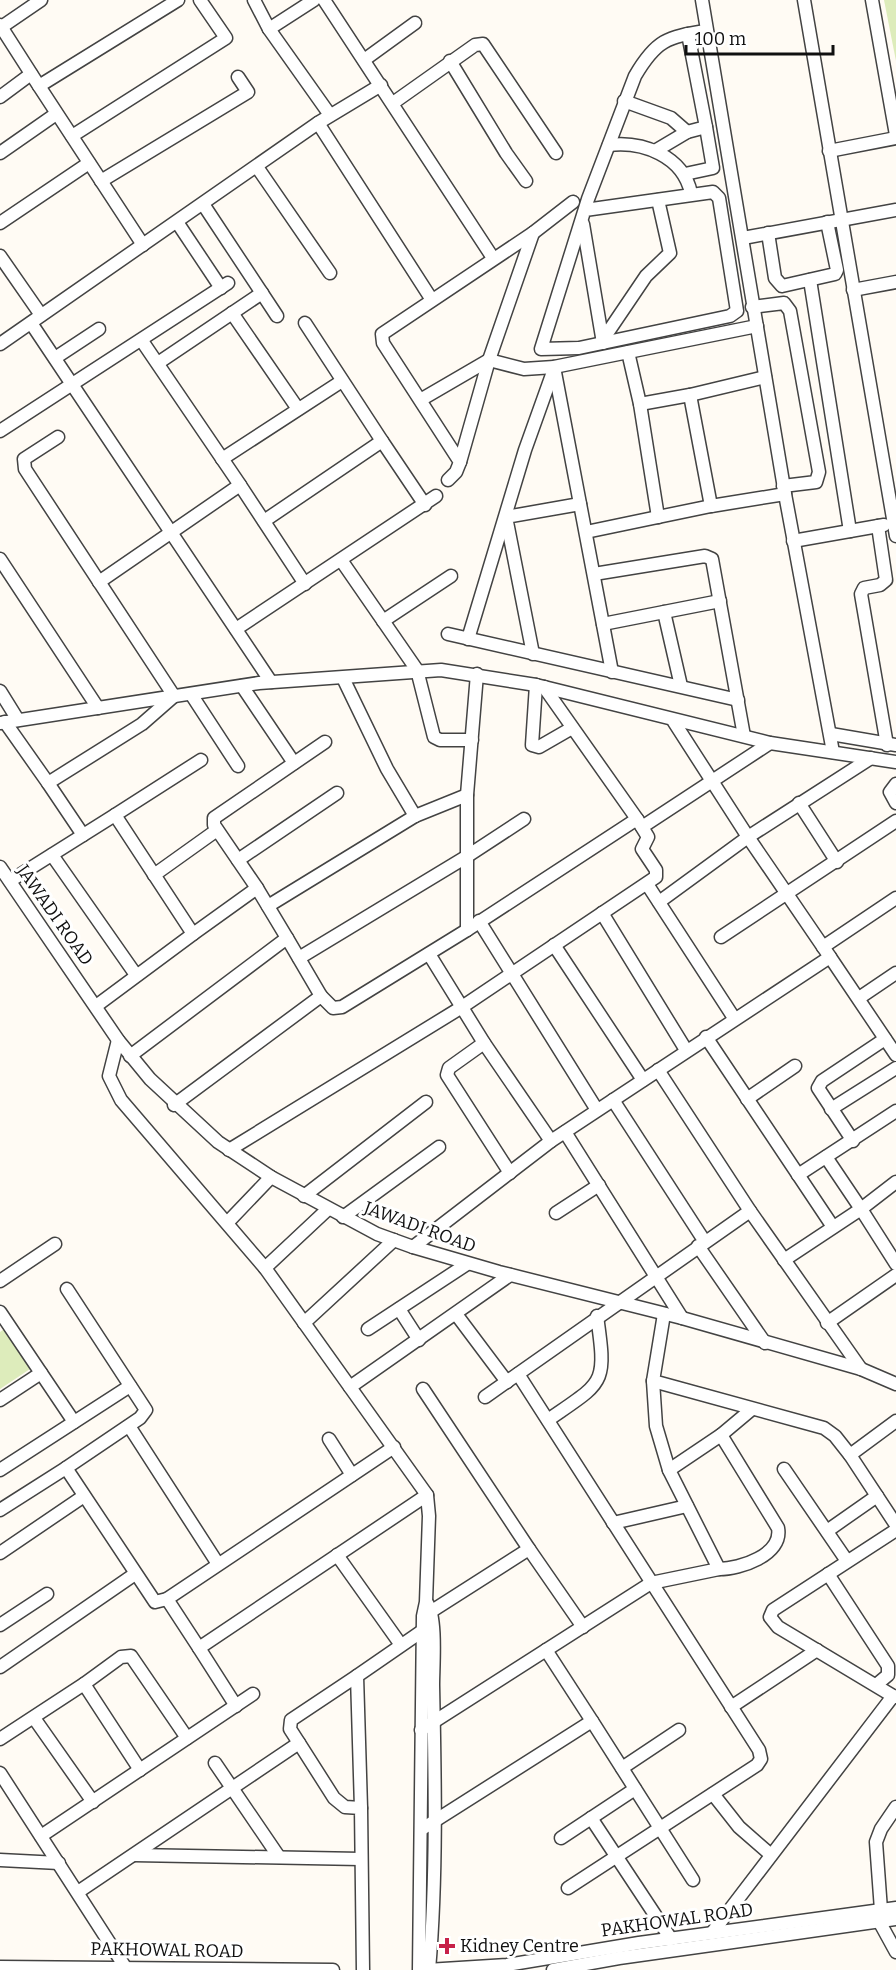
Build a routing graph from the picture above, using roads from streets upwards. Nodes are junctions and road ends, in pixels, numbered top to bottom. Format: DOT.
graph roads {
  1 [pos="41,0"];
  2 [pos="178,0"];
  3 [pos="200,0"];
  4 [pos="254,0"];
  5 [pos="314,0"];
  6 [pos="324,0"];
  7 [pos="702,0"];
  8 [pos="804,0"];
  9 [pos="872,0"];
  10 [pos="415,23"];
  11 [pos="0,26"];
  12 [pos="269,29"];
  13 [pos="706,31"];
  14 [pos="688,34"];
  15 [pos="364,60"];
  16 [pos="450,61"];
  17 [pos="890,71"];
  18 [pos="31,75"];
  19 [pos="238,77"];
  20 [pos="381,85"];
  21 [pos="39,86"];
  22 [pos="0,97"];
  23 [pos="624,101"];
  24 [pos="393,103"];
  25 [pos="56,114"];
  26 [pos="330,115"];
  27 [pos="318,123"];
  28 [pos="706,127"];
  29 [pos="687,132"];
  30 [pos="72,136"];
  31 [pos="896,136"];
  32 [pos="609,145"];
  33 [pos="655,151"];
  34 [pos="830,151"];
  35 [pos="0,153"];
  36 [pos="556,153"];
  37 [pos="89,163"];
  38 [pos="257,167"];
  39 [pos="713,168"];
  40 [pos="685,174"];
  41 [pos="101,181"];
  42 [pos="526,181"];
  43 [pos="691,193"];
  44 [pos="716,194"];
  45 [pos="658,200"];
  46 [pos="573,202"];
  47 [pos="203,204"];
  48 [pos="896,210"];
  49 [pos="584,215"];
  50 [pos="840,219"];
  51 [pos="177,222"];
  52 [pos="827,222"];
  53 [pos="0,223"];
  54 [pos="533,232"];
  55 [pos="768,233"];
  56 [pos="743,238"];
  57 [pos="143,246"];
  58 [pos="0,256"];
  59 [pos="493,258"];
  60 [pos="330,273"];
  61 [pos="810,280"];
  62 [pos="896,282"];
  63 [pos="854,290"];
  64 [pos="261,293"];
  65 [pos="432,300"];
  66 [pos="752,307"];
  67 [pos="232,313"];
  68 [pos="277,316"];
  69 [pos="36,319"];
  70 [pos="304,323"];
  71 [pos="757,326"];
  72 [pos="99,328"];
  73 [pos="142,340"];
  74 [pos="602,341"];
  75 [pos="0,344"];
  76 [pos="628,352"];
  77 [pos="605,357"];
  78 [pos="55,358"];
  79 [pos="489,360"];
  80 [pos="158,363"];
  81 [pos="554,368"];
  82 [pos="765,377"];
  83 [pos="342,381"];
  84 [pos="75,384"];
  85 [pos="690,395"];
  86 [pos="422,399"];
  87 [pos="640,404"];
  88 [pos="298,409"];
  89 [pos="0,431"];
  90 [pos="58,437"];
  91 [pos="382,441"];
  92 [pos="896,458"];
  93 [pos="222,459"];
  94 [pos="883,461"];
  95 [pos="460,462"];
  96 [pos="448,480"];
  97 [pos="240,486"];
  98 [pos="784,490"];
  99 [pos="436,496"];
  100 [pos="580,504"];
  101 [pos="425,505"];
  102 [pos="711,506"];
  103 [pos="506,517"];
  104 [pos="658,517"];
  105 [pos="264,521"];
  106 [pos="878,526"];
  107 [pos="895,528"];
  108 [pos="850,531"];
  109 [pos="586,532"];
  110 [pos="171,533"];
  111 [pos="794,541"];
  112 [pos="0,559"];
  113 [pos="341,560"];
  114 [pos="594,574"];
  115 [pos="451,576"];
  116 [pos="99,582"];
  117 [pos="305,584"];
  118 [pos="720,601"];
  119 [pos="664,612"];
  120 [pos="382,621"];
  121 [pos="603,624"];
  122 [pos="236,629"];
  123 [pos="448,634"];
  124 [pos="468,639"];
  125 [pos="533,654"];
  126 [pos="417,670"];
  127 [pos="612,672"];
  128 [pos="477,674"];
  129 [pos="343,678"];
  130 [pos="271,682"];
  131 [pos="242,686"];
  132 [pos="540,686"];
  133 [pos="681,686"];
  134 [pos="0,691"];
  135 [pos="191,694"];
  136 [pos="174,696"];
  137 [pos="738,700"];
  138 [pos="98,708"];
  139 [pos="8,722"];
  140 [pos="674,722"];
  141 [pos="572,728"];
  142 [pos="831,734"];
  143 [pos="744,736"];
  144 [pos="472,740"];
  145 [pos="325,742"];
  146 [pos="770,743"];
  147 [pos="892,745"];
  148 [pos="833,752"];
  149 [pos="871,758"];
  150 [pos="201,760"];
  151 [pos="896,762"];
  152 [pos="294,763"];
  153 [pos="237,766"];
  154 [pos="713,780"];
  155 [pos="48,783"];
  156 [pos="896,784"];
  157 [pos="337,793"];
  158 [pos="467,795"];
  159 [pos="896,802"];
  160 [pos="799,803"];
  161 [pos="115,815"];
  162 [pos="415,816"];
  163 [pos="525,819"];
  164 [pos="896,821"];
  165 [pos="640,823"];
  166 [pos="217,830"];
  167 [pos="83,835"];
  168 [pos="748,837"];
  169 [pos="52,855"];
  170 [pos="466,857"];
  171 [pos="238,860"];
  172 [pos="837,862"];
  173 [pos="0,867"];
  174 [pos="154,875"];
  175 [pos="10,881"];
  176 [pos="647,884"];
  177 [pos="257,888"];
  178 [pos="787,895"];
  179 [pos="896,898"];
  180 [pos="659,902"];
  181 [pos="268,906"];
  182 [pos="602,913"];
  183 [pos="479,921"];
  184 [pos="467,930"];
  185 [pos="193,934"];
  186 [pos="721,937"];
  187 [pos="287,938"];
  188 [pos="554,945"];
  189 [pos="826,952"];
  190 [pos="429,954"];
  191 [pos="299,958"];
  192 [pos="896,973"];
  193 [pos="510,974"];
  194 [pos="136,975"];
  195 [pos="321,996"];
  196 [pos="859,998"];
  197 [pos="96,1006"];
  198 [pos="462,1007"];
  199 [pos="734,1018"];
  200 [pos="706,1037"];
  201 [pos="118,1040"];
  202 [pos="484,1043"];
  203 [pos="892,1045"];
  204 [pos="686,1050"];
  205 [pos="130,1056"];
  206 [pos="795,1066"];
  207 [pos="896,1068"];
  208 [pos="658,1070"];
  209 [pos="643,1080"];
  210 [pos="747,1099"];
  211 [pos="613,1100"];
  212 [pos="426,1102"];
  213 [pos="174,1105"];
  214 [pos="831,1109"];
  215 [pos="597,1110"];
  216 [pos="896,1112"];
  217 [pos="565,1132"];
  218 [pos="551,1141"];
  219 [pos="853,1141"];
  220 [pos="439,1147"];
  221 [pos="229,1150"];
  222 [pos="826,1157"];
  223 [pos="510,1173"];
  224 [pos="798,1175"];
  225 [pos="271,1177"];
  226 [pos="896,1182"];
  227 [pos="598,1185"];
  228 [pos="304,1196"];
  229 [pos="328,1209"];
  230 [pos="861,1209"];
  231 [pos="750,1210"];
  232 [pos="556,1213"];
  233 [pos="343,1217"];
  234 [pos="228,1222"];
  235 [pos="833,1227"];
  236 [pos="393,1240"];
  237 [pos="56,1244"];
  238 [pos="701,1244"];
  239 [pos="412,1247"];
  240 [pos="784,1260"];
  241 [pos="467,1264"];
  242 [pos="896,1264"];
  243 [pos="265,1268"];
  244 [pos="510,1275"];
  245 [pos="896,1275"];
  246 [pos="655,1276"];
  247 [pos="0,1281"];
  248 [pos="67,1290"];
  249 [pos="617,1302"];
  250 [pos="399,1309"];
  251 [pos="0,1312"];
  252 [pos="456,1314"];
  253 [pos="664,1314"];
  254 [pos="597,1316"];
  255 [pos="682,1318"];
  256 [pos="304,1323"];
  257 [pos="827,1323"];
  258 [pos="368,1329"];
  259 [pos="419,1340"];
  260 [pos="765,1343"];
  261 [pos="861,1370"];
  262 [pos="41,1373"];
  263 [pos="518,1374"];
  264 [pos="652,1381"];
  265 [pos="507,1382"];
  266 [pos="896,1384"];
  267 [pos="130,1386"];
  268 [pos="350,1387"];
  269 [pos="423,1389"];
  270 [pos="485,1397"];
  271 [pos="0,1400"];
  272 [pos="752,1409"];
  273 [pos="548,1420"];
  274 [pos="896,1421"];
  275 [pos="74,1422"];
  276 [pos="129,1426"];
  277 [pos="721,1435"];
  278 [pos="328,1439"];
  279 [pos="394,1447"];
  280 [pos="850,1455"];
  281 [pos="66,1468"];
  282 [pos="784,1469"];
  283 [pos="0,1470"];
  284 [pos="669,1470"];
  285 [pos="352,1475"];
  286 [pos="427,1495"];
  287 [pos="84,1496"];
  288 [pos="877,1496"];
  289 [pos="687,1506"];
  290 [pos="0,1510"];
  291 [pos="613,1523"];
  292 [pos="896,1527"];
  293 [pos="827,1531"];
  294 [pos="529,1549"];
  295 [pos="0,1553"];
  296 [pos="338,1555"];
  297 [pos="847,1561"];
  298 [pos="218,1564"];
  299 [pos="719,1569"];
  300 [pos="135,1574"];
  301 [pos="828,1574"];
  302 [pos="651,1583"];
  303 [pos="47,1594"];
  304 [pos="167,1599"];
  305 [pos="427,1617"];
  306 [pos="0,1625"];
  307 [pos="583,1627"];
  308 [pos="401,1645"];
  309 [pos="199,1648"];
  310 [pos="546,1650"];
  311 [pos="817,1650"];
  312 [pos="0,1667"];
  313 [pos="357,1676"];
  314 [pos="84,1684"];
  315 [pos="876,1685"];
  316 [pos="253,1694"];
  317 [pos="894,1697"];
  318 [pos="236,1706"];
  319 [pos="731,1707"];
  320 [pos="34,1718"];
  321 [pos="592,1721"];
  322 [pos="434,1722"];
  323 [pos="421,1730"];
  324 [pos="679,1730"];
  325 [pos="187,1738"];
  326 [pos="0,1739"];
  327 [pos="299,1743"];
  328 [pos="215,1763"];
  329 [pos="622,1768"];
  330 [pos="140,1770"];
  331 [pos="0,1773"];
  332 [pos="232,1788"];
  333 [pos="635,1789"];
  334 [pos="713,1794"];
  335 [pos="93,1802"];
  336 [pos="896,1807"];
  337 [pos="360,1808"];
  338 [pos="591,1818"];
  339 [pos="433,1822"];
  340 [pos="422,1829"];
  341 [pos="660,1829"];
  342 [pos="41,1836"];
  343 [pos="561,1838"];
  344 [pos="134,1855"];
  345 [pos="771,1855"];
  346 [pos="279,1857"];
  347 [pos="617,1857"];
  348 [pos="361,1859"];
  349 [pos="0,1860"];
  350 [pos="59,1863"];
  351 [pos="693,1880"];
  352 [pos="568,1888"];
  353 [pos="78,1892"];
  354 [pos="896,1908"];
  355 [pos="880,1915"];
  356 [pos="896,1919"];
  357 [pos="712,1933"];
  358 [pos="671,1939"];
  359 [pos="896,1952"];
  360 [pos="0,1967"];
  361 [pos="512,1967"];
  362 [pos="113,1968"];
  363 [pos="126,1968"];
  364 [pos="492,1968"];
  365 [pos="333,1970"];
  366 [pos="363,1970"];
  367 [pos="419,1970"];
  368 [pos="428,1970"];
  369 [pos="553,1970"];
  1 -- 11 [label="street"];
  2 -- 21 [label="street"];
  3 -- 30 [label="street"];
  4 -- 12 [label="street"];
  5 -- 12 [label="street"];
  6 -- 15 [label="street"];
  7 -- 13 [label="street"];
  8 -- 34 [label="street"];
  9 -- 17 [label="street"];
  10 -- 15 [label="street"];
  11 -- 18 [label="street"];
  12 -- 26 [label="street"];
  13 -- 14 [label="street"];
  13 -- 56 [label="street"];
  14 -- 23 [label="street"];
  14 -- 28 [label="street"];
  15 -- 20 [label="street"];
  16 -- 24 [label="street"];
  16 -- 36 [label="street"];
  16 -- 42 [label="street"];
  17 -- 31 [label="street"];
  18 -- 21 [label="street"];
  18 -- 22 [label="street"];
  19 -- 41 [label="street"];
  20 -- 24 [label="street"];
  20 -- 26 [label="street"];
  21 -- 25 [label="street"];
  23 -- 29 [label="street"];
  23 -- 32 [label="street"];
  24 -- 59 [label="street"];
  25 -- 30 [label="street"];
  25 -- 35 [label="street"];
  26 -- 27 [label="street"];
  27 -- 38 [label="street"];
  27 -- 65 [label="street"];
  28 -- 29 [label="street"];
  28 -- 39 [label="street"];
  29 -- 33 [label="street"];
  30 -- 37 [label="street"];
  31 -- 34 [label="street"];
  32 -- 33 [label="street"];
  32 -- 49 [label="street"];
  33 -- 40 [label="street"];
  34 -- 50 [label="street"];
  37 -- 41 [label="street"];
  37 -- 53 [label="street"];
  38 -- 47 [label="street"];
  38 -- 60 [label="street"];
  39 -- 40 [label="street"];
  39 -- 44 [label="street"];
  40 -- 43 [label="street"];
  41 -- 57 [label="street"];
  43 -- 44 [label="street"];
  43 -- 45 [label="street"];
  44 -- 74 [label="street"];
  45 -- 49 [label="street"];
  45 -- 74 [label="street"];
  46 -- 54 [label="street"];
  47 -- 51 [label="street"];
  47 -- 64 [label="street"];
  48 -- 50 [label="street"];
  49 -- 74 [label="street"];
  49 -- 74 [label="street"];
  50 -- 52 [label="street"];
  50 -- 63 [label="street"];
  51 -- 57 [label="street"];
  51 -- 73 [label="street"];
  52 -- 55 [label="street"];
  52 -- 61 [label="street"];
  54 -- 59 [label="street"];
  54 -- 79 [label="street"];
  55 -- 56 [label="street"];
  55 -- 61 [label="street"];
  56 -- 66 [label="street"];
  57 -- 69 [label="street"];
  58 -- 69 [label="street"];
  59 -- 65 [label="street"];
  61 -- 108 [label="street"];
  62 -- 63 [label="street"];
  63 -- 94 [label="street"];
  64 -- 67 [label="street"];
  64 -- 68 [label="street"];
  65 -- 86 [label="street"];
  66 -- 71 [label="street"];
  66 -- 98 [label="street"];
  67 -- 80 [label="street"];
  67 -- 88 [label="street"];
  69 -- 75 [label="street"];
  69 -- 78 [label="street"];
  70 -- 83 [label="street"];
  71 -- 76 [label="street"];
  71 -- 82 [label="street"];
  72 -- 78 [label="street"];
  73 -- 80 [label="street"];
  73 -- 84 [label="street"];
  74 -- 77 [label="street"];
  76 -- 77 [label="street"];
  76 -- 87 [label="street"];
  77 -- 81 [label="street"];
  78 -- 84 [label="street"];
  79 -- 81 [label="street"];
  79 -- 86 [label="street"];
  79 -- 95 [label="street"];
  80 -- 93 [label="street"];
  81 -- 100 [label="street"];
  81 -- 103 [label="street"];
  82 -- 85 [label="street"];
  82 -- 98 [label="street"];
  83 -- 88 [label="street"];
  83 -- 91 [label="street"];
  84 -- 89 [label="street"];
  84 -- 110 [label="street"];
  85 -- 87 [label="street"];
  85 -- 102 [label="street"];
  86 -- 95 [label="street"];
  87 -- 104 [label="street"];
  88 -- 93 [label="street"];
  90 -- 116 [label="street"];
  91 -- 101 [label="street"];
  91 -- 105 [label="street"];
  92 -- 94 [label="street"];
  93 -- 97 [label="street"];
  94 -- 107 [label="street"];
  95 -- 96 [label="street"];
  97 -- 105 [label="street"];
  97 -- 110 [label="street"];
  98 -- 102 [label="street"];
  98 -- 111 [label="street"];
  99 -- 101 [label="street"];
  100 -- 103 [label="street"];
  100 -- 109 [label="street"];
  101 -- 113 [label="street"];
  102 -- 104 [label="street"];
  103 -- 124 [label="street"];
  103 -- 125 [label="street"];
  104 -- 109 [label="street"];
  105 -- 117 [label="street"];
  106 -- 107 [label="street"];
  106 -- 108 [label="street"];
  106 -- 147 [label="street"];
  108 -- 111 [label="street"];
  109 -- 114 [label="street"];
  110 -- 116 [label="street"];
  110 -- 122 [label="street"];
  111 -- 142 [label="street"];
  112 -- 138 [label="street"];
  113 -- 117 [label="street"];
  113 -- 120 [label="street"];
  114 -- 118 [label="street"];
  114 -- 121 [label="street"];
  115 -- 120 [label="street"];
  116 -- 136 [label="street"];
  117 -- 122 [label="street"];
  118 -- 119 [label="street"];
  118 -- 137 [label="street"];
  119 -- 121 [label="street"];
  119 -- 133 [label="street"];
  120 -- 126 [label="street"];
  121 -- 127 [label="street"];
  122 -- 130 [label="street"];
  123 -- 124 [label="street"];
  124 -- 125 [label="street"];
  125 -- 127 [label="street"];
  126 -- 128 [label="street"];
  126 -- 129 [label="street"];
  126 -- 144 [label="street"];
  127 -- 133 [label="street"];
  128 -- 132 [label="street"];
  128 -- 144 [label="street"];
  129 -- 130 [label="street"];
  129 -- 162 [label="street"];
  130 -- 131 [label="street"];
  131 -- 135 [label="street"];
  131 -- 152 [label="street"];
  132 -- 140 [label="street"];
  132 -- 141 [label="street"];
  132 -- 141 [label="street"];
  133 -- 137 [label="street"];
  134 -- 139 [label="street"];
  135 -- 136 [label="street"];
  135 -- 153 [label="street"];
  136 -- 138 [label="street"];
  136 -- 155 [label="street"];
  137 -- 143 [label="street"];
  138 -- 139 [label="street"];
  139 -- 155 [label="street"];
  140 -- 143 [label="street"];
  140 -- 154 [label="street"];
  141 -- 165 [label="street"];
  142 -- 147 [label="street"];
  142 -- 148 [label="street"];
  143 -- 146 [label="street"];
  144 -- 158 [label="street"];
  145 -- 152 [label="street"];
  146 -- 148 [label="street"];
  146 -- 154 [label="street"];
  148 -- 149 [label="street"];
  149 -- 151 [label="street"];
  149 -- 160 [label="street"];
  150 -- 161 [label="street"];
  152 -- 166 [label="street"];
  154 -- 165 [label="street"];
  154 -- 168 [label="street"];
  155 -- 167 [label="street"];
  156 -- 159 [label="street"];
  157 -- 171 [label="street"];
  158 -- 162 [label="street"];
  158 -- 170 [label="street"];
  160 -- 168 [label="street"];
  160 -- 172 [label="street"];
  161 -- 167 [label="street"];
  161 -- 174 [label="street"];
  162 -- 181 [label="street"];
  163 -- 170 [label="street"];
  164 -- 172 [label="street"];
  165 -- 176 [label="street"];
  165 -- 183 [label="street"];
  166 -- 171 [label="street"];
  166 -- 174 [label="street"];
  167 -- 169 [label="street"];
  168 -- 178 [label="street"];
  168 -- 180 [label="street"];
  169 -- 175 [label="street"];
  169 -- 194 [label="street"];
  170 -- 184 [label="street"];
  170 -- 191 [label="street"];
  171 -- 177 [label="street"];
  172 -- 178 [label="street"];
  173 -- 175 [label="street, JAWADI ROAD"];
  174 -- 185 [label="street"];
  175 -- 197 [label="street, JAWADI ROAD"];
  176 -- 180 [label="street"];
  176 -- 182 [label="street"];
  177 -- 181 [label="street"];
  177 -- 185 [label="street"];
  178 -- 186 [label="street"];
  178 -- 189 [label="street"];
  179 -- 189 [label="street"];
  180 -- 199 [label="street"];
  181 -- 187 [label="street"];
  182 -- 188 [label="street"];
  182 -- 204 [label="street"];
  183 -- 184 [label="street"];
  183 -- 193 [label="street"];
  184 -- 190 [label="street"];
  185 -- 194 [label="street"];
  187 -- 191 [label="street"];
  187 -- 205 [label="street"];
  188 -- 193 [label="street"];
  188 -- 209 [label="street"];
  189 -- 196 [label="street"];
  189 -- 199 [label="street"];
  190 -- 195 [label="street"];
  190 -- 198 [label="street"];
  191 -- 195 [label="street"];
  192 -- 196 [label="street"];
  193 -- 198 [label="street"];
  193 -- 215 [label="street"];
  194 -- 197 [label="street"];
  195 -- 213 [label="street"];
  196 -- 203 [label="street"];
  197 -- 201 [label="street, JAWADI ROAD"];
  198 -- 202 [label="street"];
  198 -- 221 [label="street"];
  199 -- 200 [label="street"];
  200 -- 204 [label="street"];
  200 -- 210 [label="street"];
  201 -- 205 [label="street, JAWADI ROAD"];
  201 -- 234 [label="street"];
  202 -- 218 [label="street"];
  202 -- 223 [label="street"];
  203 -- 214 [label="street"];
  204 -- 208 [label="street"];
  205 -- 213 [label="street, JAWADI ROAD"];
  206 -- 210 [label="street"];
  207 -- 214 [label="street"];
  208 -- 209 [label="street"];
  208 -- 231 [label="street"];
  209 -- 211 [label="street"];
  210 -- 224 [label="street"];
  211 -- 215 [label="street"];
  211 -- 238 [label="street"];
  212 -- 228 [label="street"];
  213 -- 221 [label="street, JAWADI ROAD"];
  214 -- 219 [label="street"];
  215 -- 217 [label="street"];
  216 -- 219 [label="street"];
  217 -- 218 [label="street"];
  217 -- 227 [label="street"];
  218 -- 223 [label="street"];
  219 -- 222 [label="street"];
  220 -- 233 [label="street"];
  221 -- 225 [label="street, JAWADI ROAD"];
  222 -- 224 [label="street"];
  222 -- 230 [label="street"];
  223 -- 239 [label="street"];
  224 -- 235 [label="street"];
  225 -- 228 [label="street, JAWADI ROAD"];
  225 -- 234 [label="street"];
  226 -- 230 [label="street"];
  227 -- 232 [label="street"];
  227 -- 246 [label="street"];
  228 -- 229 [label="street, JAWADI ROAD"];
  229 -- 233 [label="street, JAWADI ROAD"];
  229 -- 243 [label="street"];
  230 -- 235 [label="street"];
  230 -- 242 [label="street"];
  231 -- 238 [label="street"];
  231 -- 240 [label="street"];
  233 -- 236 [label="street, JAWADI ROAD"];
  234 -- 243 [label="street"];
  235 -- 240 [label="street"];
  236 -- 239 [label="street, JAWADI ROAD"];
  236 -- 256 [label="street"];
  237 -- 247 [label="street"];
  238 -- 246 [label="street"];
  238 -- 260 [label="street"];
  239 -- 241 [label="street, JAWADI ROAD"];
  240 -- 257 [label="street"];
  241 -- 244 [label="street, JAWADI ROAD"];
  241 -- 250 [label="street"];
  243 -- 256 [label="street"];
  244 -- 249 [label="street, JAWADI ROAD"];
  244 -- 252 [label="street"];
  245 -- 257 [label="street"];
  246 -- 249 [label="street"];
  246 -- 255 [label="street"];
  248 -- 267 [label="street"];
  249 -- 253 [label="street, JAWADI ROAD"];
  249 -- 254 [label="street"];
  250 -- 258 [label="street"];
  250 -- 259 [label="street"];
  251 -- 262 [label="street"];
  252 -- 259 [label="street"];
  252 -- 265 [label="street"];
  253 -- 255 [label="street, JAWADI ROAD"];
  253 -- 264 [label="street"];
  254 -- 263 [label="street"];
  254 -- 273 [label="street"];
  255 -- 260 [label="street, JAWADI ROAD"];
  256 -- 268 [label="street"];
  257 -- 261 [label="street"];
  259 -- 268 [label="street"];
  260 -- 261 [label="street, JAWADI ROAD"];
  261 -- 266 [label="street, JAWADI ROAD"];
  262 -- 271 [label="street"];
  262 -- 275 [label="street"];
  263 -- 265 [label="street"];
  263 -- 273 [label="street"];
  264 -- 272 [label="street"];
  264 -- 284 [label="street"];
  265 -- 270 [label="street"];
  267 -- 275 [label="street"];
  267 -- 276 [label="street"];
  268 -- 279 [label="street"];
  269 -- 294 [label="street"];
  272 -- 277 [label="street"];
  272 -- 280 [label="street"];
  273 -- 291 [label="street"];
  274 -- 280 [label="street"];
  275 -- 283 [label="street"];
  276 -- 281 [label="street"];
  276 -- 298 [label="street"];
  277 -- 284 [label="street"];
  277 -- 299 [label="street"];
  278 -- 285 [label="street"];
  279 -- 285 [label="street"];
  279 -- 286 [label="street"];
  280 -- 288 [label="street"];
  281 -- 287 [label="street"];
  281 -- 290 [label="street"];
  282 -- 293 [label="street"];
  284 -- 289 [label="street"];
  285 -- 298 [label="street"];
  286 -- 296 [label="street"];
  286 -- 305 [label="street"];
  287 -- 295 [label="street"];
  287 -- 300 [label="street"];
  288 -- 292 [label="street"];
  288 -- 293 [label="street"];
  289 -- 291 [label="street"];
  289 -- 299 [label="street"];
  291 -- 302 [label="street"];
  292 -- 297 [label="street"];
  293 -- 297 [label="street"];
  294 -- 305 [label="street"];
  294 -- 307 [label="street"];
  296 -- 308 [label="street"];
  296 -- 309 [label="street"];
  297 -- 301 [label="street"];
  298 -- 304 [label="street"];
  299 -- 302 [label="street"];
  300 -- 304 [label="street"];
  300 -- 312 [label="street"];
  301 -- 311 [label="street"];
  301 -- 315 [label="street"];
  302 -- 307 [label="street"];
  302 -- 319 [label="street"];
  303 -- 306 [label="street"];
  304 -- 309 [label="street"];
  305 -- 308 [label="street"];
  305 -- 322 [label="street"];
  305 -- 323 [label="street"];
  307 -- 310 [label="street"];
  308 -- 313 [label="street"];
  309 -- 318 [label="street"];
  310 -- 321 [label="street"];
  310 -- 322 [label="street"];
  311 -- 315 [label="street"];
  311 -- 319 [label="street"];
  313 -- 327 [label="street"];
  313 -- 337 [label="street"];
  314 -- 320 [label="street"];
  314 -- 325 [label="street"];
  314 -- 330 [label="street"];
  315 -- 317 [label="street"];
  316 -- 318 [label="street"];
  317 -- 345 [label="street"];
  318 -- 325 [label="street"];
  319 -- 334 [label="street"];
  320 -- 326 [label="street"];
  320 -- 335 [label="street"];
  321 -- 329 [label="street"];
  321 -- 339 [label="street"];
  322 -- 323 [label="street"];
  322 -- 339 [label="street"];
  323 -- 340 [label="street"];
  324 -- 329 [label="street"];
  325 -- 330 [label="street"];
  327 -- 332 [label="street"];
  327 -- 337 [label="street"];
  328 -- 332 [label="street"];
  329 -- 333 [label="street"];
  330 -- 335 [label="street"];
  331 -- 342 [label="street"];
  332 -- 344 [label="street"];
  332 -- 346 [label="street"];
  333 -- 338 [label="street"];
  333 -- 341 [label="street"];
  334 -- 341 [label="street"];
  334 -- 345 [label="street"];
  335 -- 342 [label="street"];
  336 -- 355 [label="street"];
  337 -- 348 [label="street"];
  338 -- 343 [label="street"];
  338 -- 347 [label="street"];
  339 -- 340 [label="street"];
  339 -- 368 [label="street"];
  340 -- 367 [label="street"];
  341 -- 347 [label="street"];
  341 -- 351 [label="street"];
  342 -- 350 [label="street"];
  344 -- 346 [label="street"];
  344 -- 353 [label="street"];
  345 -- 357 [label="street"];
  346 -- 348 [label="street"];
  347 -- 352 [label="street"];
  347 -- 358 [label="street"];
  348 -- 366 [label="street"];
  349 -- 350 [label="street"];
  350 -- 353 [label="street"];
  353 -- 363 [label="street"];
  354 -- 355 [label="street, PAKHOWAL ROAD"];
  355 -- 356 [label="street, PAKHOWAL ROAD"];
  355 -- 357 [label="street, PAKHOWAL ROAD"];
  355 -- 359 [label="street"];
  355 -- 369 [label="street, PAKHOWAL ROAD"];
  357 -- 358 [label="street, PAKHOWAL ROAD"];
  358 -- 361 [label="street, PAKHOWAL ROAD"];
  360 -- 362 [label="street, PAKHOWAL ROAD"];
  361 -- 364 [label="street, PAKHOWAL ROAD"];
  362 -- 363 [label="street, PAKHOWAL ROAD"];
  363 -- 365 [label="street, PAKHOWAL ROAD"];
  364 -- 368 [label="street, PAKHOWAL ROAD"];
}
